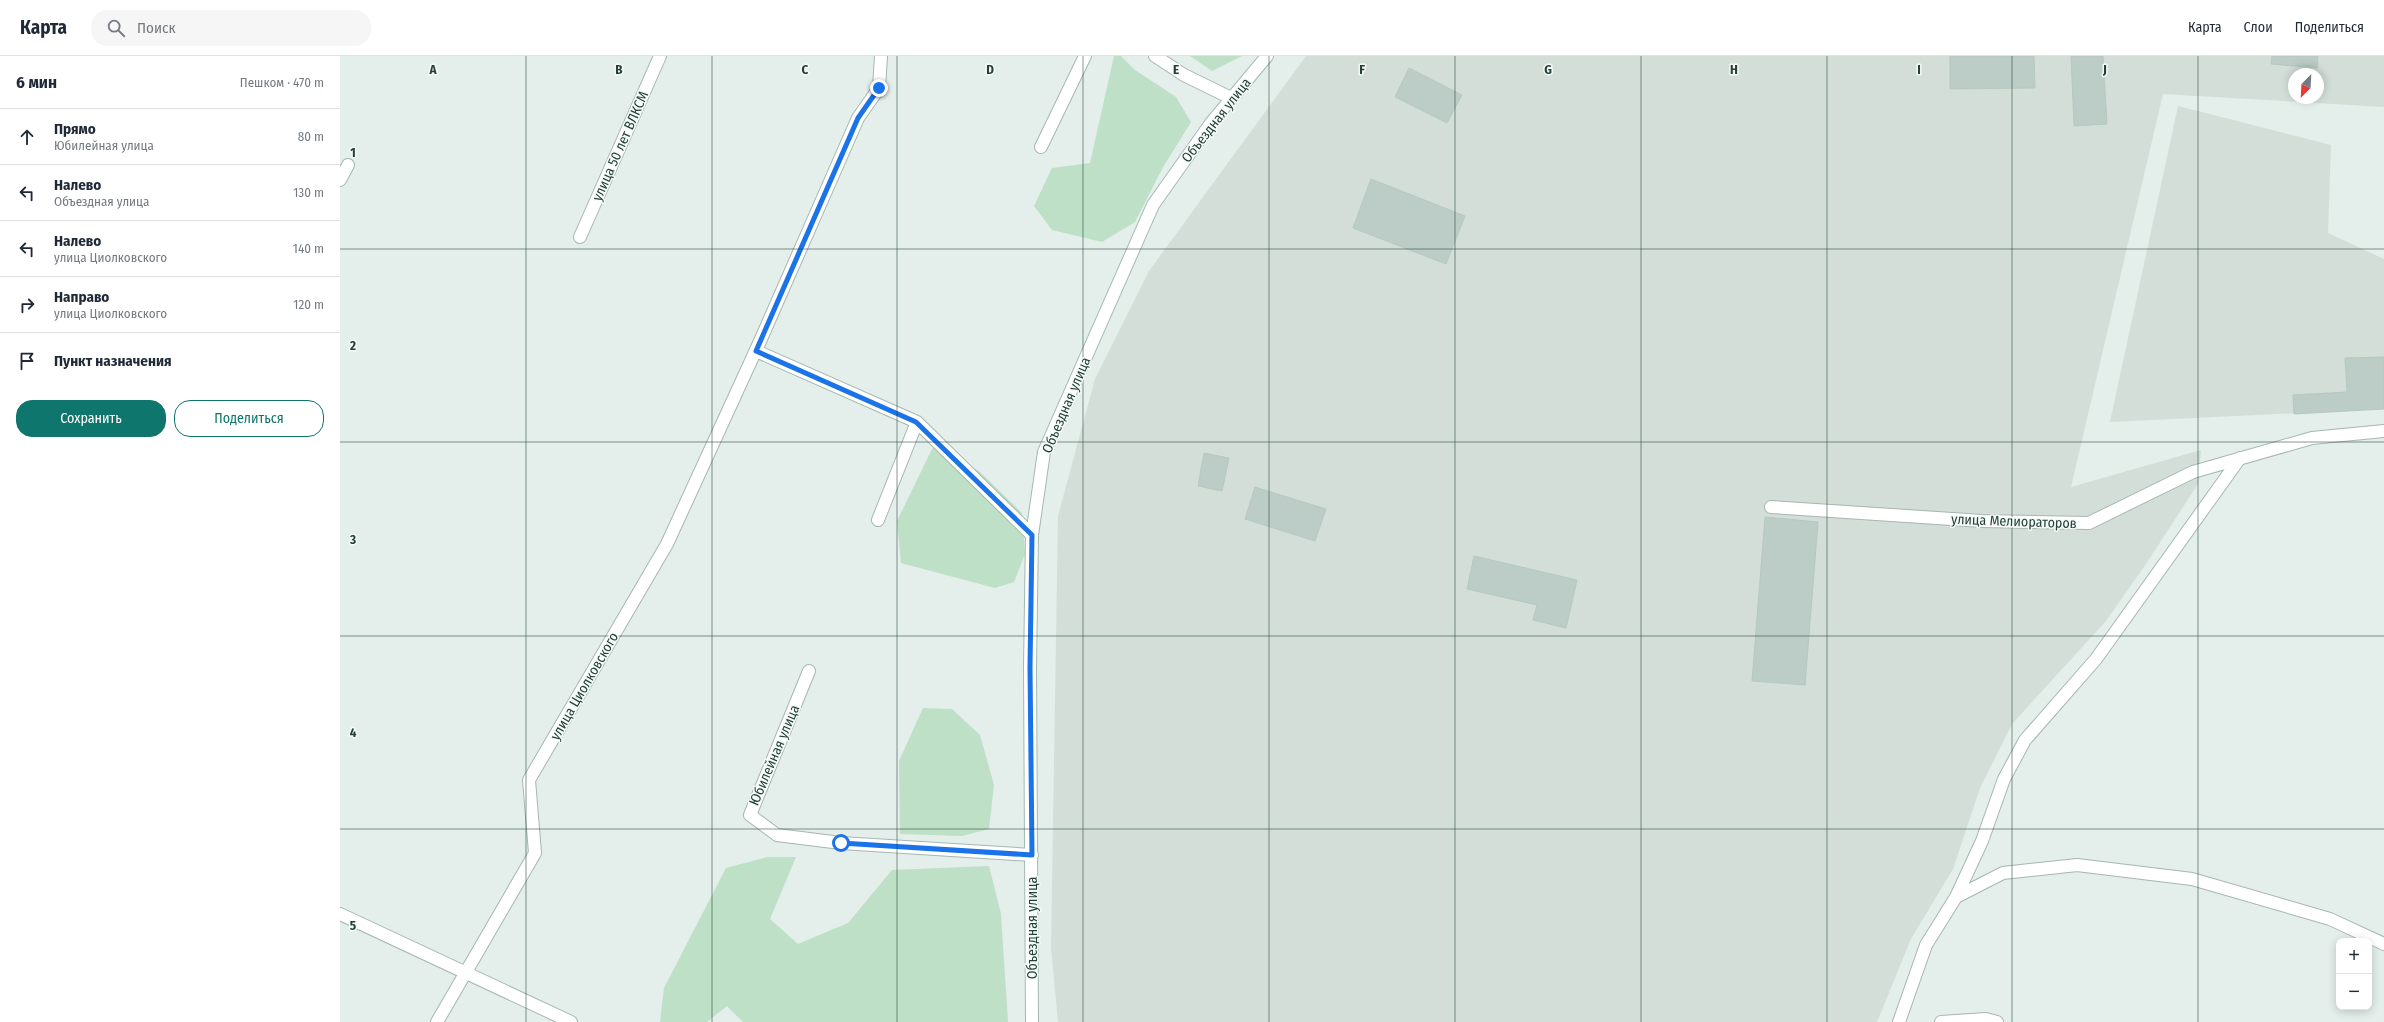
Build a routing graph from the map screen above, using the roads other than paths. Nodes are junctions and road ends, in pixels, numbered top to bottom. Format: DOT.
graph roads {
  1 [pos="660,56"];
  2 [pos="881,56"];
  3 [pos="1085,56"];
  4 [pos="1155,56"];
  5 [pos="1267,56"];
  6 [pos="1231,98"];
  7 [pos="1041,147"];
  8 [pos="348,165"];
  9 [pos="340,180"];
  10 [pos="580,237"];
  11 [pos="756,351"];
  12 [pos="916,422"];
  13 [pos="2384,431"];
  14 [pos="2240,458"];
  15 [pos="1771,507"];
  16 [pos="878,520"];
  17 [pos="1032,535"];
  18 [pos="809,671"];
  19 [pos="1032,855"];
  20 [pos="1956,897"];
  21 [pos="340,914"];
  22 [pos="2384,944"];
  23 [pos="464,973"];
  24 [pos="437,1022"];
  25 [pos="571,1022"];
  26 [pos="1032,1022"];
  27 [pos="1899,1022"];
  28 [pos="1941,1022"];
  29 [pos="1997,1022"];
  1 -- 10 [label="street, улица 50 лет ВЛКСМ"];
  2 -- 11 [label="street, улица Циолковского"];
  3 -- 7 [label="street"];
  4 -- 6 [label="street"];
  5 -- 6 [label="street, Объездная улица"];
  6 -- 17 [label="street, Объездная улица"];
  8 -- 9 [label="street"];
  11 -- 12 [label="street"];
  11 -- 23 [label="street, улица Циолковского"];
  12 -- 16 [label="street"];
  12 -- 17 [label="street"];
  13 -- 14 [label="street, улица Мелиораторов"];
  14 -- 15 [label="street, улица Мелиораторов"];
  14 -- 20 [label="street"];
  17 -- 19 [label="street, Объездная улица"];
  18 -- 19 [label="street, Юбилейная улица"];
  19 -- 26 [label="street, Объездная улица"];
  20 -- 22 [label="street"];
  20 -- 27 [label="street"];
  21 -- 23 [label="street"];
  23 -- 24 [label="street, улица Циолковского"];
  23 -- 25 [label="street"];
  28 -- 29 [label="street"];
}
